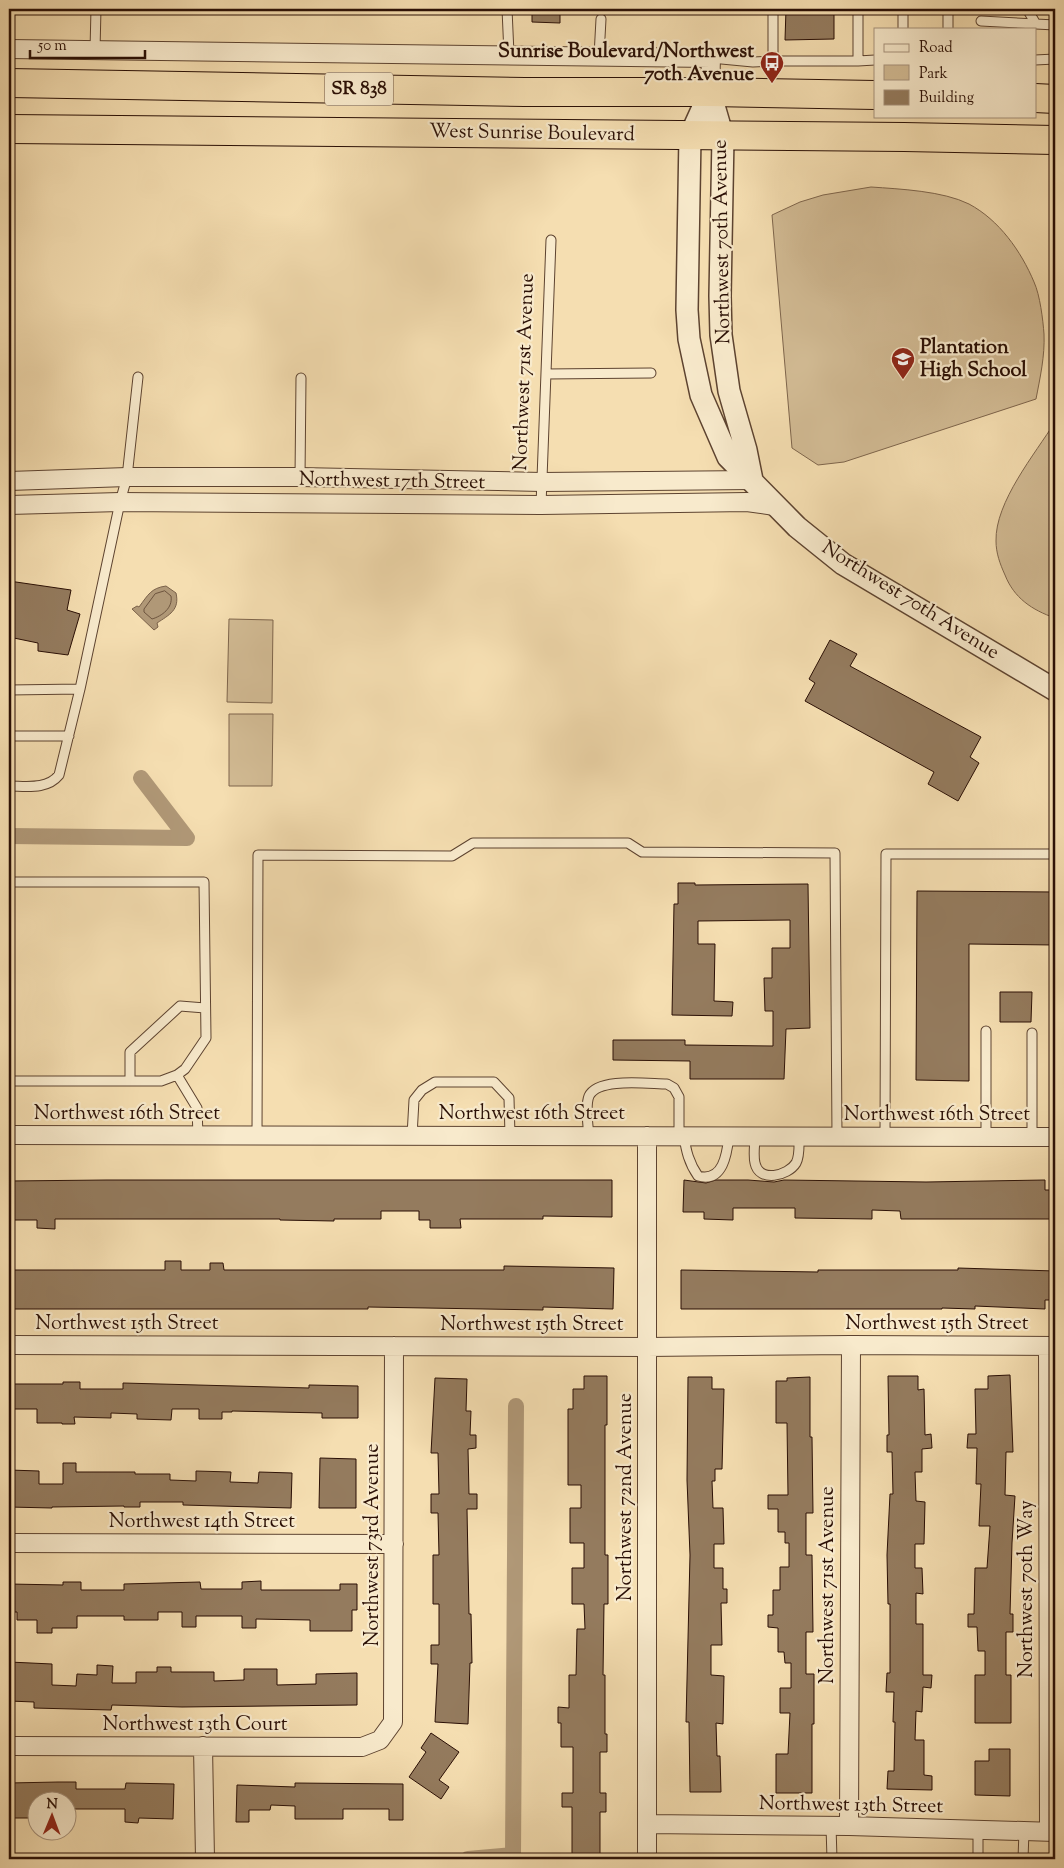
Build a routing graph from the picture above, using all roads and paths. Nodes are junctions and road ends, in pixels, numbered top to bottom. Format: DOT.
graph roads {
  1 [pos="96,9"];
  2 [pos="507,9"];
  3 [pos="773,9"];
  4 [pos="858,9"];
  5 [pos="903,9"];
  6 [pos="948,9"];
  7 [pos="1027,9"];
  8 [pos="600,19"];
  9 [pos="980,21"];
  10 [pos="1036,24"];
  11 [pos="1055,25"];
  12 [pos="903,28"];
  13 [pos="948,28"];
  14 [pos="9,49"];
  15 [pos="95,50"];
  16 [pos="508,54"];
  17 [pos="599,56"];
  18 [pos="711,58"];
  19 [pos="874,60"];
  20 [pos="1036,60"];
  21 [pos="1055,60"];
  22 [pos="773,61"];
  23 [pos="858,61"];
  24 [pos="9,83"];
  25 [pos="710,92"];
  26 [pos="874,95"];
  27 [pos="1036,98"];
  28 [pos="1055,99"];
  29 [pos="9,129"];
  30 [pos="690,136"];
  31 [pos="724,137"];
  32 [pos="1055,140"];
  33 [pos="551,240"];
  34 [pos="651,373"];
  35 [pos="546,374"];
  36 [pos="138,377"];
  37 [pos="301,378"];
  38 [pos="127,477"];
  39 [pos="300,477"];
  40 [pos="752,480"];
  41 [pos="9,481"];
  42 [pos="542,482"];
  43 [pos="120,502"];
  44 [pos="9,505"];
  45 [pos="541,505"];
  46 [pos="775,506"];
  47 [pos="80,689"];
  48 [pos="9,690"];
  49 [pos="1055,690"];
  50 [pos="9,736"];
  51 [pos="69,736"];
  52 [pos="9,786"];
  53 [pos="1055,854"];
  54 [pos="9,882"];
  55 [pos="205,1008"];
  56 [pos="986,1031"];
  57 [pos="1032,1032"];
  58 [pos="177,1075"];
  59 [pos="9,1081"];
  60 [pos="130,1081"];
  61 [pos="9,1135"];
  62 [pos="198,1136"];
  63 [pos="257,1136"];
  64 [pos="412,1136"];
  65 [pos="510,1136"];
  66 [pos="589,1136"];
  67 [pos="647,1136"];
  68 [pos="681,1136"];
  69 [pos="729,1136"];
  70 [pos="755,1136"];
  71 [pos="800,1136"];
  72 [pos="837,1136"];
  73 [pos="885,1136"];
  74 [pos="986,1136"];
  75 [pos="1032,1137"];
  76 [pos="1055,1137"];
  77 [pos="9,1344"];
  78 [pos="850,1345"];
  79 [pos="394,1346"];
  80 [pos="1052,1346"];
  81 [pos="647,1347"];
  82 [pos="9,1544"];
  83 [pos="394,1544"];
  84 [pos="380,1740"];
  85 [pos="9,1746"];
  86 [pos="203,1746"];
  87 [pos="647,1824"];
  88 [pos="840,1826"];
  89 [pos="978,1830"];
  90 [pos="1024,1831"];
  91 [pos="1052,1832"];
  92 [pos="205,1859"];
  93 [pos="647,1859"];
  94 [pos="832,1859"];
  95 [pos="978,1859"];
  96 [pos="1023,1859"];
  1 -- 15 [label="lane"];
  2 -- 16 [label="lane"];
  3 -- 22 [label="lane"];
  4 -- 23 [label="lane"];
  5 -- 12 [label="lane"];
  6 -- 13 [label="lane"];
  7 -- 10 [label="lane"];
  8 -- 17 [label="lane"];
  9 -- 10 [label="lane"];
  10 -- 11 [label="lane"];
  14 -- 15 [label="street"];
  15 -- 16 [label="street"];
  16 -- 17 [label="street"];
  17 -- 18 [label="street"];
  18 -- 22 [label="lane"];
  18 -- 25 [label="street, Northwest 70th Avenue"];
  19 -- 23 [label="lane"];
  20 -- 21 [label="lane"];
  22 -- 23 [label="lane"];
  24 -- 25 [label="highway, West Sunrise Boulevard / SR 838"];
  25 -- 26 [label="highway, West Sunrise Boulevard / SR 838"];
  25 -- 30 [label="street, Northwest 70th Avenue"];
  25 -- 31 [label="street, Northwest 70th Avenue"];
  27 -- 28 [label="highway"];
  29 -- 30 [label="highway, West Sunrise Boulevard / SR 838"];
  30 -- 31 [label="highway, West Sunrise Boulevard / SR 838"];
  30 -- 40 [label="street, Northwest 70th Avenue"];
  31 -- 32 [label="highway, West Sunrise Boulevard / SR 838"];
  31 -- 40 [label="street, Northwest 70th Avenue"];
  33 -- 35 [label="lane, Northwest 71st Avenue"];
  34 -- 35 [label="lane"];
  35 -- 42 [label="lane, Northwest 71st Avenue"];
  36 -- 38 [label="lane"];
  37 -- 39 [label="lane"];
  38 -- 39 [label="street, Northwest 17th Street"];
  38 -- 41 [label="street, Northwest 17th Street"];
  38 -- 43 [label="lane"];
  39 -- 42 [label="street, Northwest 17th Street"];
  40 -- 42 [label="street, Northwest 17th Street"];
  40 -- 46 [label="street, Northwest 70th Avenue"];
  42 -- 45 [label="lane, Northwest 71st Avenue"];
  43 -- 44 [label="street, Northwest 17th Street"];
  43 -- 45 [label="street, Northwest 17th Street"];
  43 -- 47 [label="lane"];
  45 -- 46 [label="street, Northwest 17th Street"];
  46 -- 49 [label="street, Northwest 70th Avenue"];
  47 -- 48 [label="lane"];
  47 -- 51 [label="lane"];
  50 -- 51 [label="lane"];
  51 -- 52 [label="lane"];
  53 -- 73 [label="lane"];
  54 -- 55 [label="lane"];
  55 -- 58 [label="lane"];
  55 -- 60 [label="lane"];
  56 -- 74 [label="lane"];
  57 -- 75 [label="lane"];
  58 -- 60 [label="lane"];
  58 -- 62 [label="lane"];
  59 -- 60 [label="lane"];
  61 -- 62 [label="street, Northwest 16th Street"];
  62 -- 63 [label="street, Northwest 16th Street"];
  63 -- 64 [label="street, Northwest 16th Street"];
  63 -- 72 [label="lane"];
  64 -- 65 [label="street, Northwest 16th Street"];
  64 -- 65 [label="lane"];
  65 -- 66 [label="street, Northwest 16th Street"];
  66 -- 67 [label="street, Northwest 16th Street"];
  66 -- 68 [label="lane"];
  67 -- 68 [label="street, Northwest 16th Street"];
  67 -- 81 [label="street, Northwest 72nd Avenue"];
  68 -- 69 [label="street, Northwest 16th Street"];
  68 -- 69 [label="lane"];
  69 -- 70 [label="street, Northwest 16th Street"];
  70 -- 71 [label="street, Northwest 16th Street"];
  70 -- 71 [label="lane"];
  71 -- 72 [label="street, Northwest 16th Street"];
  72 -- 73 [label="street, Northwest 16th Street"];
  73 -- 74 [label="street, Northwest 16th Street"];
  74 -- 75 [label="street, Northwest 16th Street"];
  75 -- 76 [label="street, Northwest 16th Street"];
  77 -- 79 [label="street, Northwest 15th Street"];
  78 -- 80 [label="street, Northwest 15th Street"];
  78 -- 81 [label="street, Northwest 15th Street"];
  78 -- 88 [label="street, Northwest 71st Avenue"];
  79 -- 81 [label="street, Northwest 15th Street"];
  79 -- 83 [label="street, Northwest 73rd Avenue"];
  80 -- 91 [label="street, Northwest 70th Way"];
  81 -- 87 [label="street, Northwest 72nd Avenue"];
  82 -- 83 [label="street, Northwest 14th Street"];
  83 -- 84 [label="street, Northwest 73rd Avenue"];
  84 -- 86 [label="street, Northwest 13th Court"];
  85 -- 86 [label="street, Northwest 13th Court"];
  86 -- 92 [label="street"];
  87 -- 88 [label="street, Northwest 13th Street"];
  87 -- 93 [label="street, Northwest 72nd Avenue"];
  88 -- 89 [label="street, Northwest 13th Street"];
  88 -- 94 [label="lane"];
  89 -- 90 [label="street, Northwest 13th Street"];
  89 -- 95 [label="lane"];
  90 -- 91 [label="street, Northwest 13th Street"];
  90 -- 96 [label="lane"];
}
